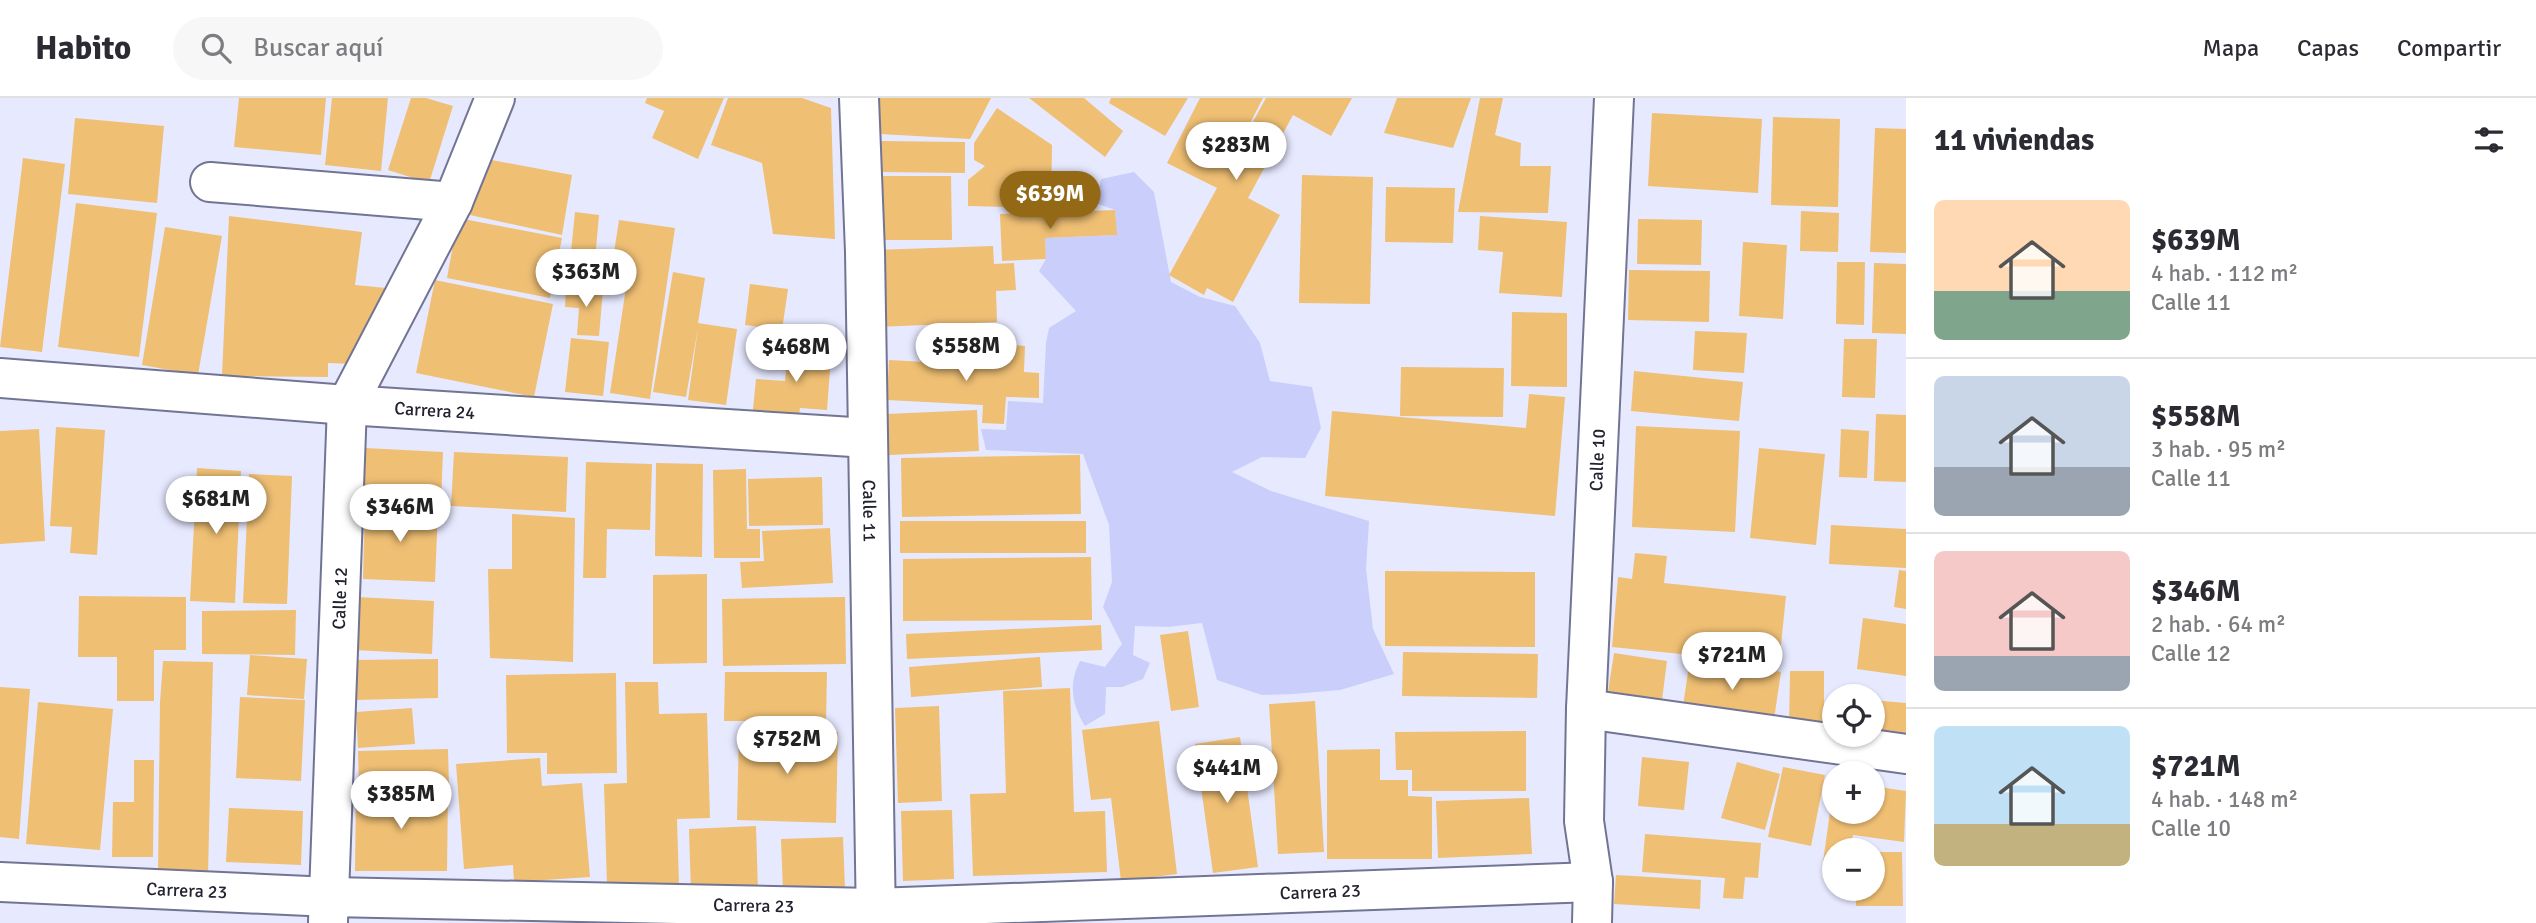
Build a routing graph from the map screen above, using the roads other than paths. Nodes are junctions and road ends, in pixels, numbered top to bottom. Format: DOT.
graph roads {
  1 [pos="495,98"];
  2 [pos="1614,98"];
  3 [pos="855,100"];
  4 [pos="210,182"];
  5 [pos="453,202"];
  6 [pos="0,378"];
  7 [pos="347,405"];
  8 [pos="868,438"];
  9 [pos="1586,709"];
  10 [pos="1906,754"];
  11 [pos="0,882"];
  12 [pos="1580,884"];
  13 [pos="329,910"];
  14 [pos="875,915"];
  15 [pos="1566,923"];
  16 [pos="1592,923"];
  1 -- 5 [label="street, Calle 12"];
  2 -- 9 [label="street, Calle 10"];
  3 -- 8 [label="street, Calle 11"];
  4 -- 5 [label="street"];
  5 -- 7 [label="street, Calle 12"];
  6 -- 7 [label="street, Carrera 24"];
  7 -- 8 [label="street, Carrera 24"];
  7 -- 13 [label="street, Calle 12"];
  8 -- 14 [label="street, Calle 11"];
  9 -- 10 [label="street"];
  9 -- 12 [label="street, Calle 10"];
  11 -- 13 [label="street, Carrera 23"];
  12 -- 14 [label="street, Carrera 23"];
  12 -- 15 [label="street, Calle 10"];
  12 -- 16 [label="street, Calle 10"];
  13 -- 14 [label="street, Carrera 23"];
}
